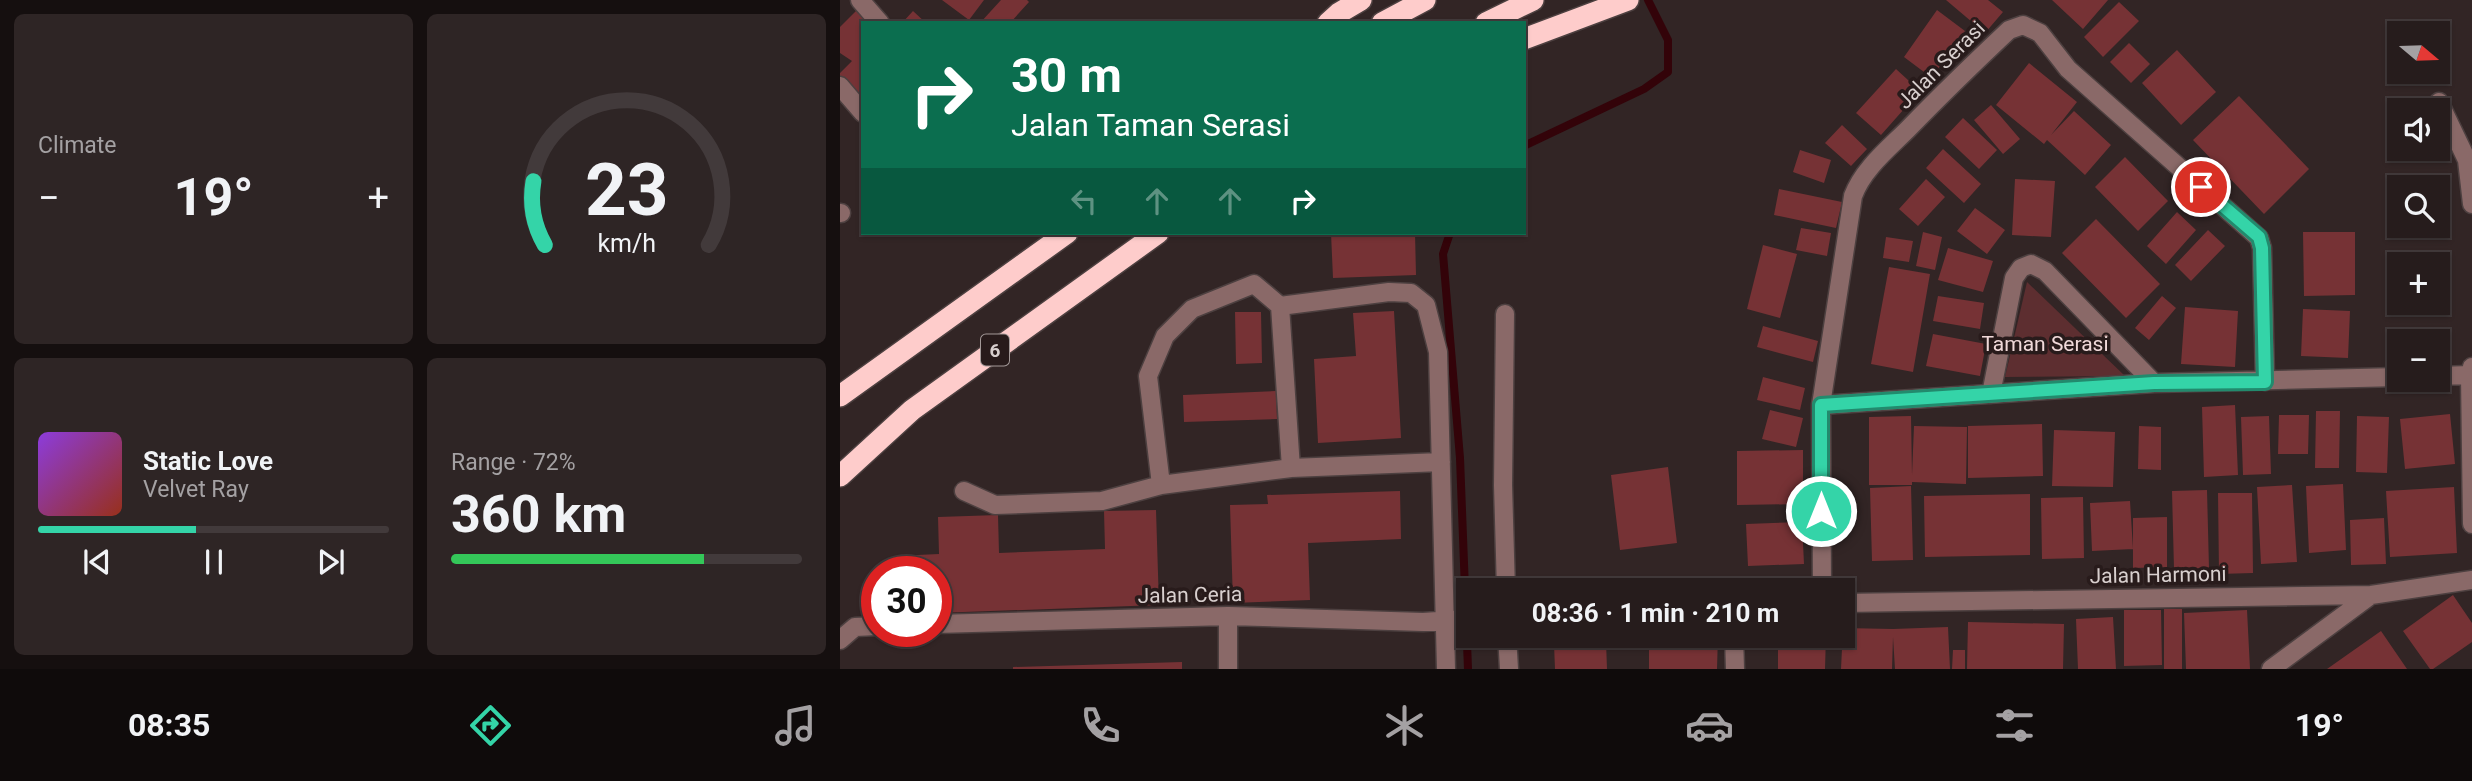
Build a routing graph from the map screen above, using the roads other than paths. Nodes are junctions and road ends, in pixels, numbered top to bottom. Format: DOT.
graph roads {
  1 [pos="860,0"];
  2 [pos="1360,0"];
  3 [pos="1425,0"];
  4 [pos="1533,0"];
  5 [pos="1628,0"];
  6 [pos="878,21"];
  7 [pos="1330,21"];
  8 [pos="1386,21"];
  9 [pos="1490,21"];
  10 [pos="1526,38"];
  11 [pos="840,86"];
  12 [pos="861,111"];
  13 [pos="2450,125"];
  14 [pos="2472,204"];
  15 [pos="1064,235"];
  16 [pos="1155,235"];
  17 [pos="1280,306"];
  18 [pos="1505,314"];
  19 [pos="2471,371"];
  20 [pos="2450,374"];
  21 [pos="2387,377"];
  22 [pos="2265,382"];
  23 [pos="2154,383"];
  24 [pos="1991,394"];
  25 [pos="840,396"];
  26 [pos="1821,405"];
  27 [pos="1441,461"];
  28 [pos="1291,468"];
  29 [pos="840,476"];
  30 [pos="1161,485"];
  31 [pos="964,491"];
  32 [pos="2472,524"];
  33 [pos="1506,578"];
  34 [pos="1822,578"];
  35 [pos="2472,580"];
  36 [pos="2371,594"];
  37 [pos="1855,603"];
  38 [pos="1228,616"];
  39 [pos="1455,620"];
  40 [pos="952,624"];
  41 [pos="861,627"];
  42 [pos="840,640"];
  43 [pos="1508,648"];
  44 [pos="1734,648"];
  45 [pos="1228,669"];
  46 [pos="1446,669"];
  47 [pos="1509,669"];
  48 [pos="1735,669"];
  49 [pos="2272,669"];
  1 -- 6 [label="street"];
  2 -- 7 [label="highway"];
  3 -- 8 [label="highway"];
  4 -- 9 [label="highway"];
  5 -- 10 [label="highway"];
  11 -- 12 [label="street"];
  13 -- 14 [label="street"];
  15 -- 25 [label="highway"];
  16 -- 29 [label="highway, 6"];
  17 -- 27 [label="street"];
  17 -- 28 [label="street"];
  17 -- 30 [label="street"];
  18 -- 33 [label="street"];
  19 -- 20 [label="street"];
  19 -- 32 [label="street"];
  21 -- 22 [label="street"];
  22 -- 23 [label="street"];
  22 -- 26 [label="street, Jalan Serasi"];
  23 -- 24 [label="street"];
  23 -- 24 [label="street"];
  24 -- 26 [label="street"];
  26 -- 34 [label="street, Jalan Serasi"];
  27 -- 28 [label="street"];
  27 -- 39 [label="street"];
  28 -- 30 [label="street"];
  30 -- 31 [label="street"];
  35 -- 36 [label="street, Jalan Harmoni"];
  36 -- 37 [label="street, Jalan Harmoni"];
  36 -- 49 [label="street"];
  38 -- 39 [label="street, Jalan Ceria"];
  38 -- 40 [label="street, Jalan Ceria"];
  38 -- 45 [label="street"];
  39 -- 46 [label="street"];
  41 -- 42 [label="street"];
  43 -- 47 [label="street"];
  44 -- 48 [label="street"];
}
